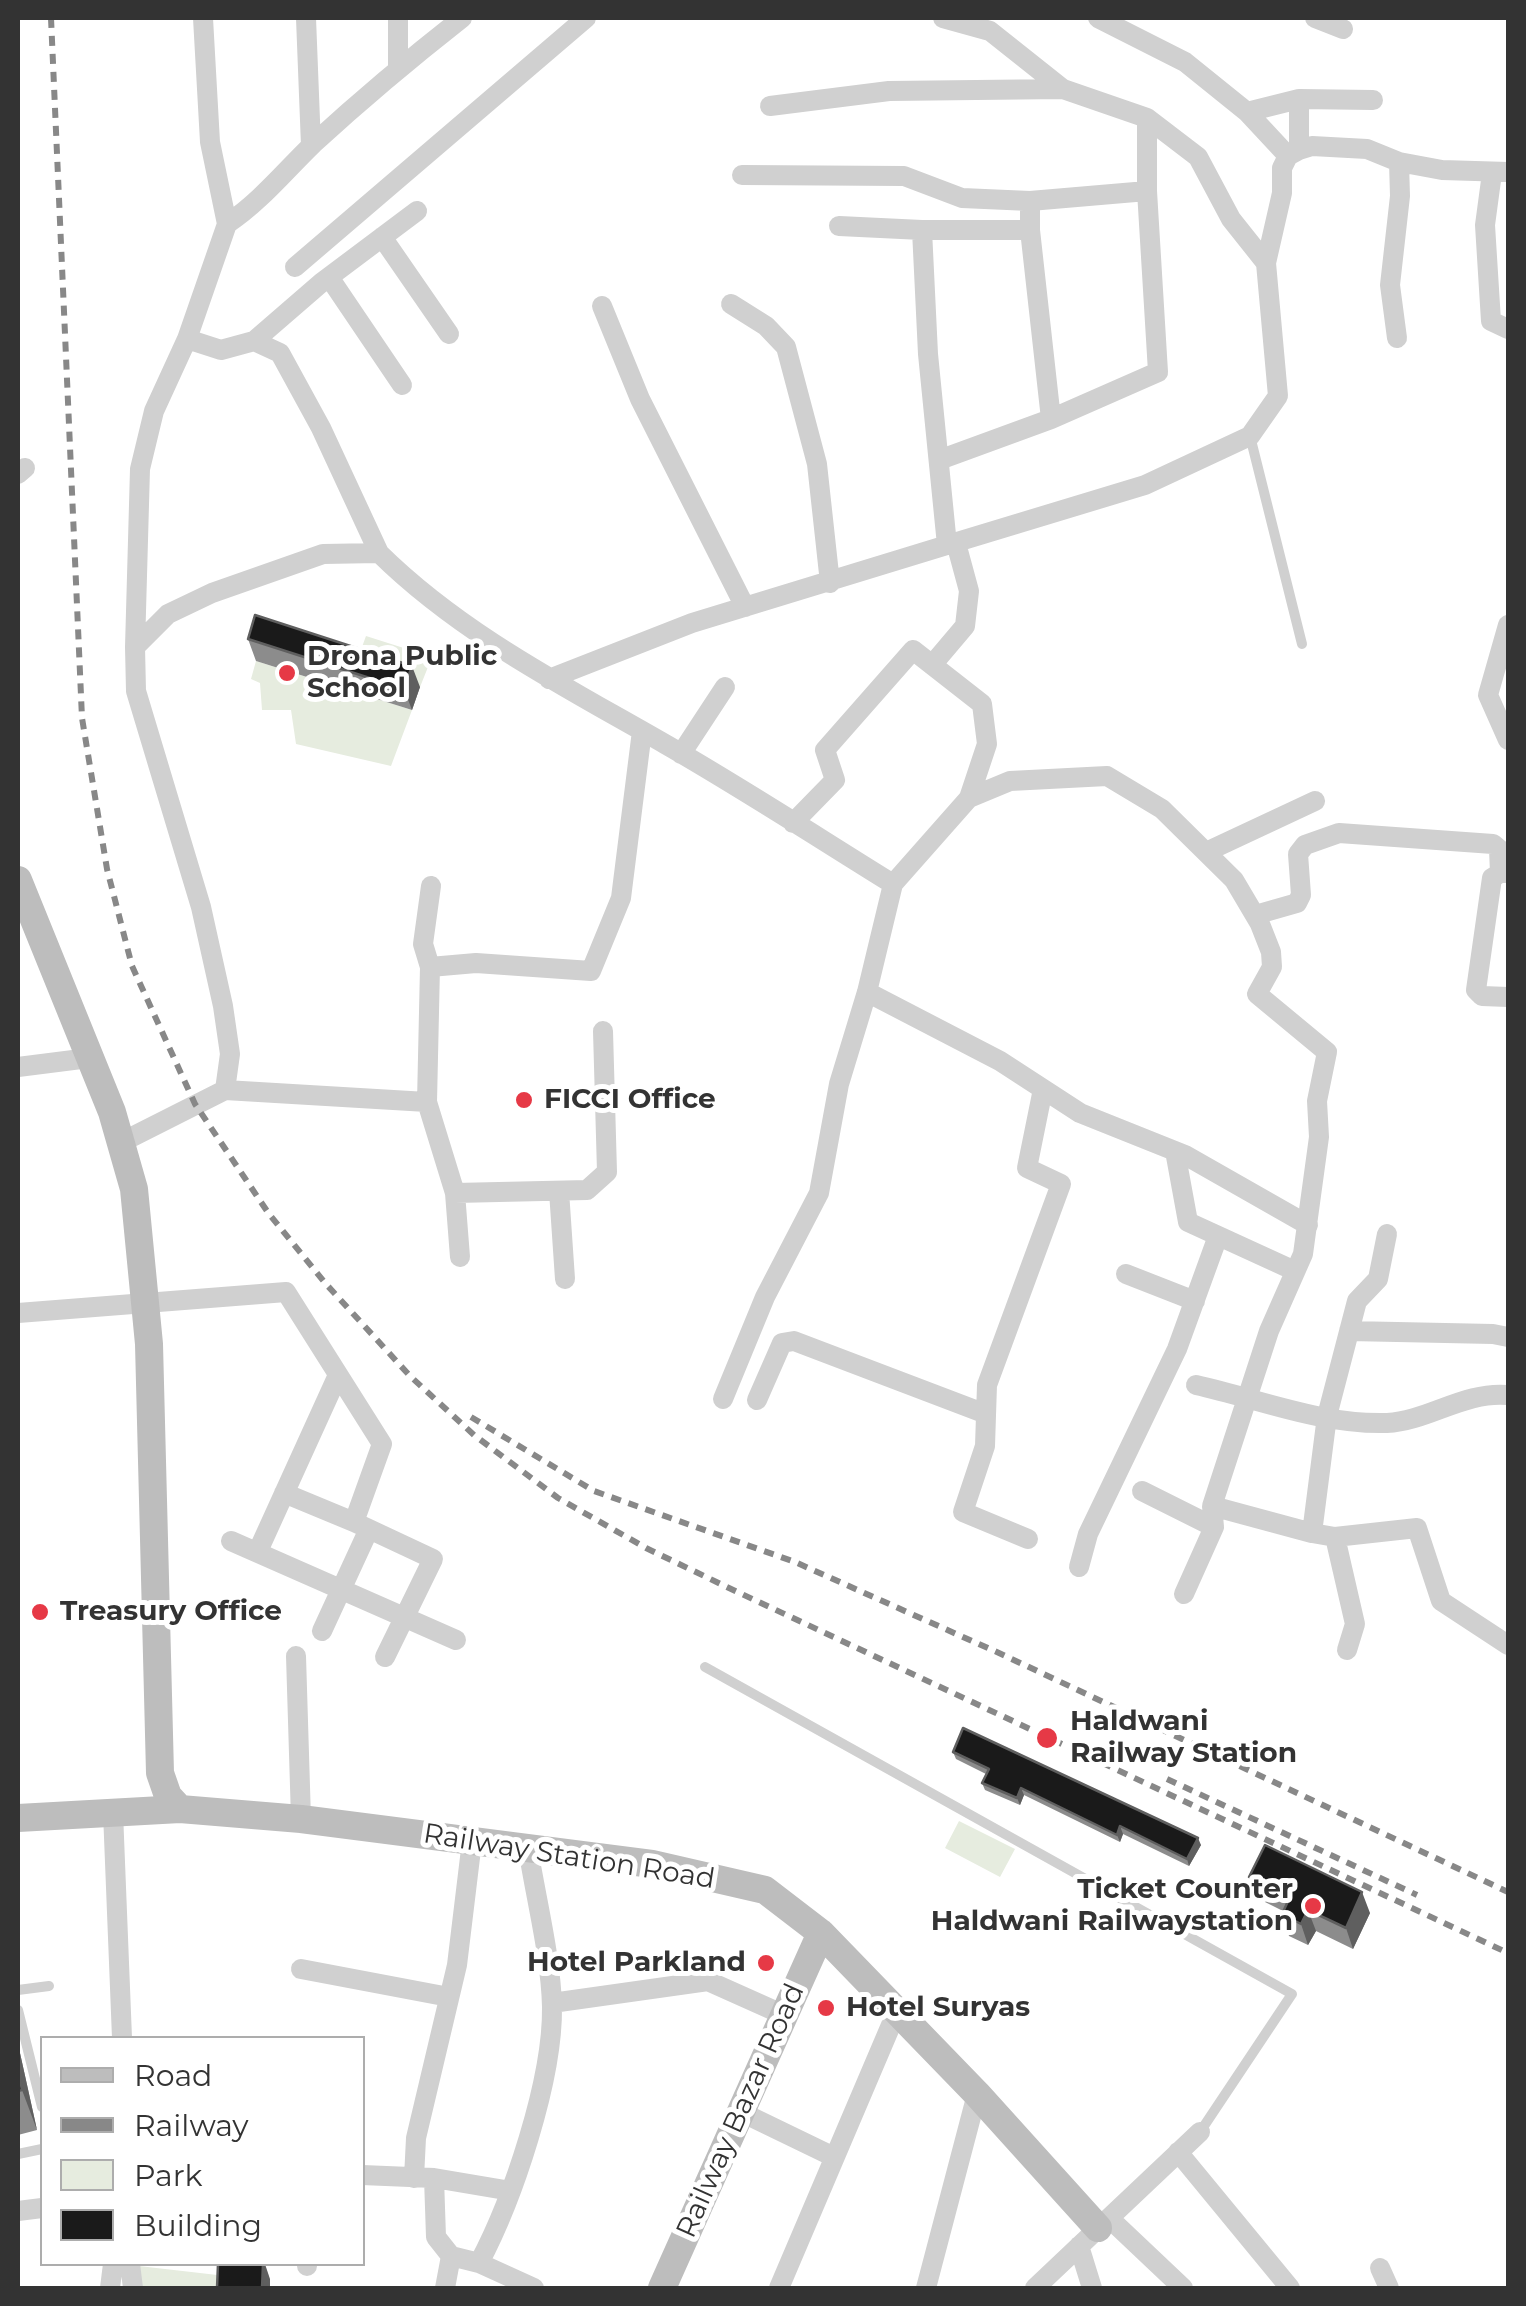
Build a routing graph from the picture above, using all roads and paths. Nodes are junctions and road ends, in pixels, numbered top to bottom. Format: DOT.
graph roads {
  1 [pos="202,18"];
  2 [pos="306,18"];
  3 [pos="398,18"];
  4 [pos="462,18"];
  5 [pos="586,18"];
  6 [pos="942,18"];
  7 [pos="1098,18"];
  8 [pos="1315,18"];
  9 [pos="985,24"];
  10 [pos="1343,29"];
  11 [pos="398,69"];
  12 [pos="1063,89"];
  13 [pos="1299,100"];
  14 [pos="1373,100"];
  15 [pos="770,106"];
  16 [pos="1246,112"];
  17 [pos="1147,118"];
  18 [pos="311,146"];
  19 [pos="1293,153"];
  20 [pos="1399,162"];
  21 [pos="1500,172"];
  22 [pos="742,175"];
  23 [pos="1147,191"];
  24 [pos="1030,201"];
  25 [pos="417,212"];
  26 [pos="227,224"];
  27 [pos="840,226"];
  28 [pos="922,230"];
  29 [pos="1030,230"];
  30 [pos="382,238"];
  31 [pos="1266,262"];
  32 [pos="295,266"];
  33 [pos="328,277"];
  34 [pos="731,304"];
  35 [pos="602,306"];
  36 [pos="1508,328"];
  37 [pos="449,334"];
  38 [pos="1397,338"];
  39 [pos="187,339"];
  40 [pos="254,342"];
  41 [pos="402,385"];
  42 [pos="1051,419"];
  43 [pos="1250,436"];
  44 [pos="938,460"];
  45 [pos="952,544"];
  46 [pos="379,554"];
  47 [pos="830,582"];
  48 [pos="745,606"];
  49 [pos="1508,625"];
  50 [pos="1302,644"];
  51 [pos="135,647"];
  52 [pos="932,666"];
  53 [pos="549,679"];
  54 [pos="725,687"];
  55 [pos="642,731"];
  56 [pos="1508,740"];
  57 [pos="681,754"];
  58 [pos="969,798"];
  59 [pos="1316,801"];
  60 [pos="793,822"];
  61 [pos="1206,852"];
  62 [pos="1504,873"];
  63 [pos="18,880"];
  64 [pos="893,884"];
  65 [pos="430,886"];
  66 [pos="1255,915"];
  67 [pos="430,968"];
  68 [pos="867,992"];
  69 [pos="1508,997"];
  70 [pos="604,1031"];
  71 [pos="88,1058"];
  72 [pos="18,1067"];
  73 [pos="1043,1089"];
  74 [pos="225,1090"];
  75 [pos="428,1102"];
  76 [pos="122,1142"];
  77 [pos="1176,1152"];
  78 [pos="559,1190"];
  79 [pos="455,1193"];
  80 [pos="1308,1225"];
  81 [pos="1387,1234"];
  82 [pos="1218,1236"];
  83 [pos="460,1257"];
  84 [pos="1295,1271"];
  85 [pos="1126,1274"];
  86 [pos="565,1279"];
  87 [pos="143,1301"];
  88 [pos="1195,1301"];
  89 [pos="18,1313"];
  90 [pos="1349,1331"];
  91 [pos="1508,1337"];
  92 [pos="338,1375"];
  93 [pos="1196,1385"];
  94 [pos="1508,1395"];
  95 [pos="1248,1396"];
  96 [pos="723,1400"];
  97 [pos="757,1400"];
  98 [pos="986,1414"];
  99 [pos="1327,1416"];
  100 [pos="1142,1492"];
  101 [pos="284,1493"];
  102 [pos="1213,1517"];
  103 [pos="362,1525"];
  104 [pos="1312,1532"];
  105 [pos="1335,1536"];
  106 [pos="1028,1539"];
  107 [pos="231,1540"];
  108 [pos="258,1550"];
  109 [pos="1080,1567"];
  110 [pos="342,1588"];
  111 [pos="1184,1594"];
  112 [pos="403,1618"];
  113 [pos="322,1631"];
  114 [pos="456,1640"];
  115 [pos="1508,1644"];
  116 [pos="1347,1650"];
  117 [pos="296,1656"];
  118 [pos="384,1657"];
  119 [pos="705,1667"];
  120 [pos="180,1809"];
  121 [pos="113,1812"];
  122 [pos="18,1818"];
  123 [pos="302,1819"];
  124 [pos="472,1841"];
  125 [pos="528,1848"];
  126 [pos="821,1932"];
  127 [pos="301,1970"];
  128 [pos="49,1986"];
  129 [pos="18,1990"];
  130 [pos="450,1997"];
  131 [pos="552,2002"];
  132 [pos="18,2010"];
  133 [pos="897,2011"];
  134 [pos="784,2016"];
  135 [pos="122,2036"];
  136 [pos="977,2094"];
  137 [pos="40,2099"];
  138 [pos="740,2112"];
  139 [pos="1200,2132"];
  140 [pos="1178,2152"];
  141 [pos="834,2157"];
  142 [pos="365,2175"];
  143 [pos="424,2178"];
  144 [pos="511,2191"];
  145 [pos="1096,2230"];
  146 [pos="451,2256"];
  147 [pos="479,2263"];
  148 [pos="1380,2268"];
  149 [pos="445,2288"];
  150 [pos="534,2288"];
  151 [pos="662,2288"];
  152 [pos="779,2288"];
  153 [pos="926,2288"];
  154 [pos="1035,2288"];
  155 [pos="1092,2288"];
  156 [pos="1183,2288"];
  157 [pos="1290,2288"];
  158 [pos="1389,2288"];
  1 -- 26 [label="street"];
  2 -- 18 [label="street"];
  3 -- 11 [label="street"];
  4 -- 11 [label="street"];
  5 -- 32 [label="street"];
  6 -- 9 [label="street"];
  7 -- 16 [label="street"];
  8 -- 10 [label="street"];
  9 -- 12 [label="street"];
  11 -- 18 [label="street"];
  12 -- 15 [label="street"];
  12 -- 17 [label="street"];
  13 -- 14 [label="street"];
  13 -- 16 [label="street"];
  13 -- 19 [label="street"];
  16 -- 19 [label="street"];
  17 -- 23 [label="street"];
  17 -- 31 [label="street"];
  18 -- 26 [label="street"];
  19 -- 20 [label="street"];
  19 -- 31 [label="street"];
  20 -- 21 [label="street"];
  20 -- 38 [label="street"];
  21 -- 36 [label="street"];
  22 -- 24 [label="street"];
  23 -- 24 [label="street"];
  23 -- 42 [label="street"];
  24 -- 29 [label="street"];
  25 -- 30 [label="street"];
  26 -- 39 [label="street"];
  27 -- 28 [label="street"];
  28 -- 29 [label="street"];
  28 -- 44 [label="street"];
  29 -- 42 [label="street"];
  30 -- 33 [label="street"];
  30 -- 37 [label="street"];
  31 -- 43 [label="street"];
  33 -- 40 [label="street"];
  33 -- 41 [label="street"];
  34 -- 47 [label="street"];
  35 -- 48 [label="street"];
  39 -- 40 [label="street"];
  39 -- 51 [label="street"];
  40 -- 46 [label="street"];
  42 -- 44 [label="street"];
  43 -- 45 [label="street"];
  43 -- 50 [label="lane"];
  44 -- 45 [label="street"];
  45 -- 47 [label="street"];
  45 -- 52 [label="street"];
  46 -- 51 [label="street"];
  46 -- 53 [label="street"];
  47 -- 48 [label="street"];
  48 -- 53 [label="street"];
  49 -- 56 [label="street"];
  51 -- 74 [label="street"];
  52 -- 58 [label="street"];
  52 -- 60 [label="street"];
  53 -- 55 [label="street"];
  54 -- 57 [label="street"];
  55 -- 57 [label="street"];
  55 -- 67 [label="street"];
  57 -- 60 [label="street"];
  58 -- 61 [label="street"];
  58 -- 64 [label="street"];
  59 -- 61 [label="street"];
  60 -- 64 [label="street"];
  61 -- 66 [label="street"];
  62 -- 66 [label="street"];
  62 -- 69 [label="street"];
  63 -- 71 [label="street"];
  64 -- 68 [label="street"];
  65 -- 67 [label="street"];
  66 -- 80 [label="street"];
  67 -- 75 [label="street"];
  68 -- 73 [label="street"];
  68 -- 96 [label="street"];
  70 -- 78 [label="street"];
  71 -- 72 [label="street"];
  71 -- 76 [label="street"];
  73 -- 77 [label="street"];
  73 -- 98 [label="street"];
  74 -- 75 [label="street"];
  74 -- 76 [label="street"];
  75 -- 79 [label="street"];
  76 -- 87 [label="street"];
  77 -- 80 [label="street"];
  77 -- 82 [label="street"];
  78 -- 79 [label="street"];
  78 -- 86 [label="street"];
  79 -- 83 [label="street"];
  80 -- 84 [label="street"];
  81 -- 90 [label="street"];
  82 -- 84 [label="street"];
  82 -- 88 [label="street"];
  84 -- 95 [label="street"];
  85 -- 88 [label="street"];
  87 -- 89 [label="street"];
  87 -- 92 [label="street"];
  87 -- 120 [label="street"];
  88 -- 109 [label="street"];
  90 -- 91 [label="street"];
  90 -- 99 [label="street"];
  92 -- 101 [label="street"];
  92 -- 103 [label="street"];
  93 -- 95 [label="street"];
  94 -- 99 [label="street"];
  95 -- 99 [label="street"];
  95 -- 102 [label="street"];
  97 -- 98 [label="street"];
  98 -- 106 [label="street"];
  99 -- 104 [label="street"];
  100 -- 102 [label="street"];
  101 -- 103 [label="street"];
  101 -- 108 [label="street"];
  102 -- 104 [label="street"];
  102 -- 111 [label="street"];
  103 -- 110 [label="street"];
  103 -- 112 [label="street"];
  104 -- 105 [label="street"];
  105 -- 115 [label="street"];
  105 -- 116 [label="street"];
  107 -- 108 [label="street"];
  108 -- 110 [label="street"];
  110 -- 112 [label="street"];
  110 -- 113 [label="street"];
  112 -- 114 [label="street"];
  112 -- 118 [label="street"];
  117 -- 123 [label="street"];
  119 -- 139 [label="lane"];
  120 -- 121 [label="street, Railway Station Road"];
  120 -- 123 [label="street, Railway Station Road"];
  121 -- 122 [label="street, Railway Station Road"];
  121 -- 135 [label="street"];
  123 -- 124 [label="street, Railway Station Road"];
  124 -- 125 [label="street, Railway Station Road"];
  124 -- 130 [label="street"];
  125 -- 126 [label="street, Railway Station Road"];
  125 -- 131 [label="street"];
  126 -- 133 [label="street, Railway Station Road"];
  126 -- 134 [label="street, Railway Bazar Road"];
  127 -- 130 [label="street"];
  128 -- 129 [label="lane"];
  130 -- 143 [label="street"];
  131 -- 134 [label="street"];
  131 -- 144 [label="street"];
  132 -- 137 [label="lane"];
  133 -- 136 [label="street, Railway Station Road"];
  133 -- 141 [label="street"];
  134 -- 138 [label="street, Railway Bazar Road"];
  136 -- 145 [label="street, Railway Station Road"];
  136 -- 153 [label="street"];
  138 -- 141 [label="street"];
  138 -- 151 [label="street, Railway Bazar Road"];
  139 -- 140 [label="street"];
  140 -- 145 [label="street"];
  140 -- 157 [label="street"];
  141 -- 152 [label="street"];
  142 -- 143 [label="street"];
  143 -- 144 [label="street"];
  143 -- 146 [label="street"];
  144 -- 147 [label="street"];
  145 -- 154 [label="street"];
  145 -- 155 [label="street"];
  145 -- 156 [label="street"];
  146 -- 147 [label="street"];
  146 -- 149 [label="street"];
  147 -- 150 [label="street"];
  148 -- 158 [label="street"];
}
